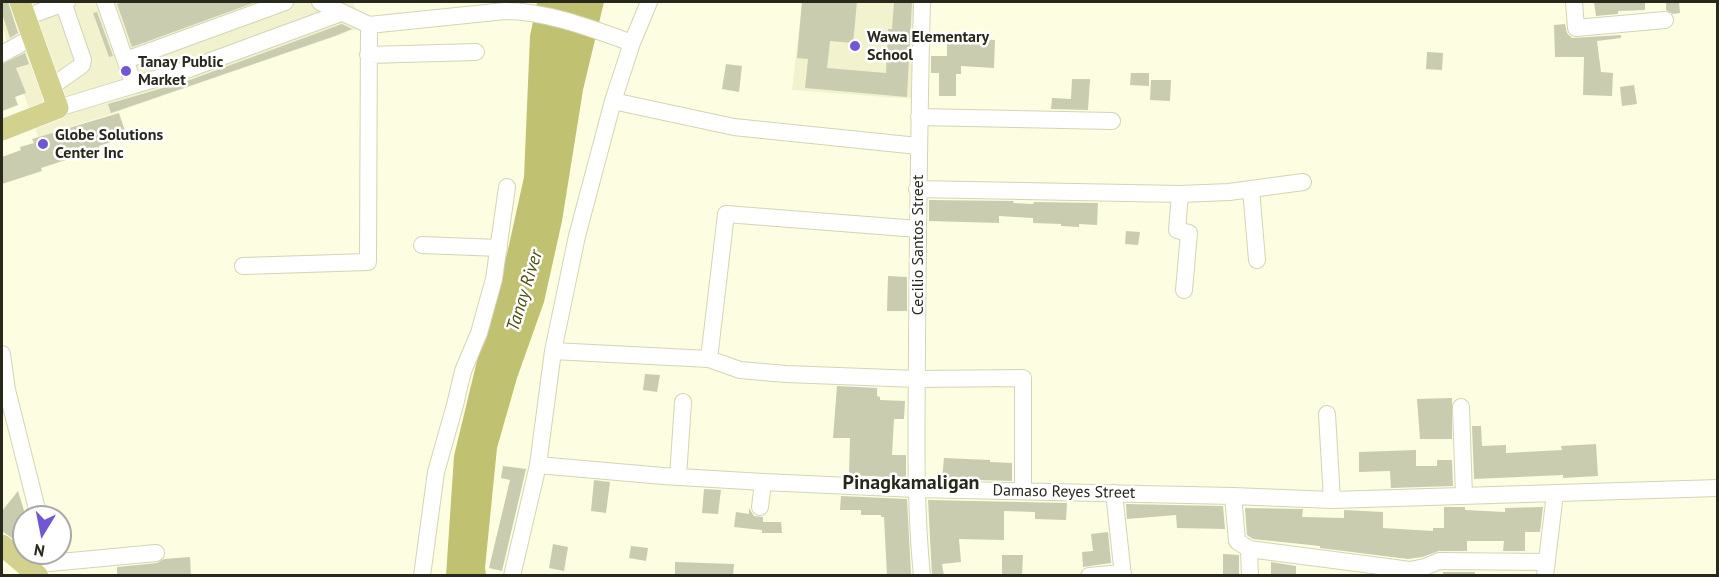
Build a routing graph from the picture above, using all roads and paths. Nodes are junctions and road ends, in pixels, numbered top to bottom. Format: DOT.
graph roads {
  1 [pos="64,2"];
  2 [pos="105,2"];
  3 [pos="285,2"];
  4 [pos="320,2"];
  5 [pos="649,2"];
  6 [pos="922,2"];
  7 [pos="1574,2"];
  8 [pos="341,13"];
  9 [pos="26,18"];
  10 [pos="1665,20"];
  11 [pos="369,25"];
  12 [pos="632,43"];
  13 [pos="476,52"];
  14 [pos="2,54"];
  15 [pos="369,55"];
  16 [pos="126,60"];
  17 [pos="134,85"];
  18 [pos="51,87"];
  19 [pos="613,101"];
  20 [pos="58,108"];
  21 [pos="919,117"];
  22 [pos="1113,121"];
  23 [pos="2,130"];
  24 [pos="918,146"];
  25 [pos="1302,182"];
  26 [pos="507,187"];
  27 [pos="917,189"];
  28 [pos="1251,189"];
  29 [pos="1180,194"];
  30 [pos="918,230"];
  31 [pos="422,244"];
  32 [pos="499,248"];
  33 [pos="1257,260"];
  34 [pos="243,266"];
  35 [pos="1184,290"];
  36 [pos="553,351"];
  37 [pos="2,354"];
  38 [pos="709,359"];
  39 [pos="917,379"];
  40 [pos="683,402"];
  41 [pos="1461,407"];
  42 [pos="1327,414"];
  43 [pos="538,465"];
  44 [pos="678,477"];
  45 [pos="763,482"];
  46 [pos="1718,488"];
  47 [pos="916,489"];
  48 [pos="1023,491"];
  49 [pos="1114,493"];
  50 [pos="1555,494"];
  51 [pos="1233,496"];
  52 [pos="1464,496"];
  53 [pos="1332,500"];
  54 [pos="36,505"];
  55 [pos="760,507"];
  56 [pos="1249,549"];
  57 [pos="4,550"];
  58 [pos="156,553"];
  59 [pos="46,567"];
  60 [pos="1546,569"];
  61 [pos="1425,571"];
  62 [pos="1123,574"];
  63 [pos="422,576"];
  64 [pos="512,576"];
  65 [pos="922,576"];
  66 [pos="1089,576"];
  67 [pos="1250,576"];
  1 -- 9 [label="street"];
  1 -- 18 [label="street"];
  2 -- 16 [label="street"];
  3 -- 16 [label="street"];
  4 -- 8 [label="street"];
  5 -- 12 [label="street"];
  6 -- 21 [label="street, Cecilio Santos Street"];
  7 -- 10 [label="street"];
  8 -- 11 [label="street"];
  8 -- 17 [label="street"];
  9 -- 14 [label="street"];
  9 -- 18 [label="main road"];
  11 -- 12 [label="street"];
  11 -- 15 [label="street"];
  12 -- 19 [label="street"];
  13 -- 15 [label="street"];
  15 -- 34 [label="street"];
  16 -- 17 [label="street"];
  17 -- 20 [label="street"];
  18 -- 20 [label="main road"];
  19 -- 24 [label="street"];
  19 -- 36 [label="street"];
  20 -- 23 [label="main road"];
  21 -- 22 [label="street"];
  21 -- 24 [label="street, Cecilio Santos Street"];
  24 -- 27 [label="street, Cecilio Santos Street"];
  25 -- 28 [label="street"];
  26 -- 32 [label="street"];
  27 -- 29 [label="street"];
  27 -- 30 [label="street, Cecilio Santos Street"];
  28 -- 29 [label="street"];
  28 -- 33 [label="street"];
  29 -- 35 [label="street"];
  30 -- 38 [label="street"];
  30 -- 39 [label="street, Cecilio Santos Street"];
  31 -- 32 [label="street"];
  32 -- 63 [label="street"];
  36 -- 38 [label="street"];
  36 -- 43 [label="street"];
  37 -- 54 [label="street"];
  38 -- 39 [label="street"];
  39 -- 47 [label="street, Cecilio Santos Street"];
  39 -- 48 [label="street"];
  40 -- 44 [label="street"];
  41 -- 52 [label="street"];
  42 -- 53 [label="street"];
  43 -- 44 [label="street, Damaso Reyes Street"];
  43 -- 64 [label="street"];
  44 -- 45 [label="street, Damaso Reyes Street"];
  45 -- 47 [label="street, Damaso Reyes Street"];
  45 -- 55 [label="street"];
  46 -- 50 [label="street, Damaso Reyes Street"];
  47 -- 48 [label="street, Damaso Reyes Street"];
  47 -- 65 [label="street, Cecilio Santos Street"];
  48 -- 49 [label="street, Damaso Reyes Street"];
  49 -- 51 [label="street, Damaso Reyes Street"];
  49 -- 62 [label="street"];
  50 -- 52 [label="street, Damaso Reyes Street"];
  50 -- 60 [label="street"];
  51 -- 53 [label="street, Damaso Reyes Street"];
  51 -- 56 [label="street"];
  52 -- 53 [label="street, Damaso Reyes Street"];
  56 -- 61 [label="street"];
  56 -- 67 [label="street"];
  57 -- 59 [label="main road"];
  58 -- 59 [label="street"];
  60 -- 61 [label="street"];
  62 -- 66 [label="street"];
}
